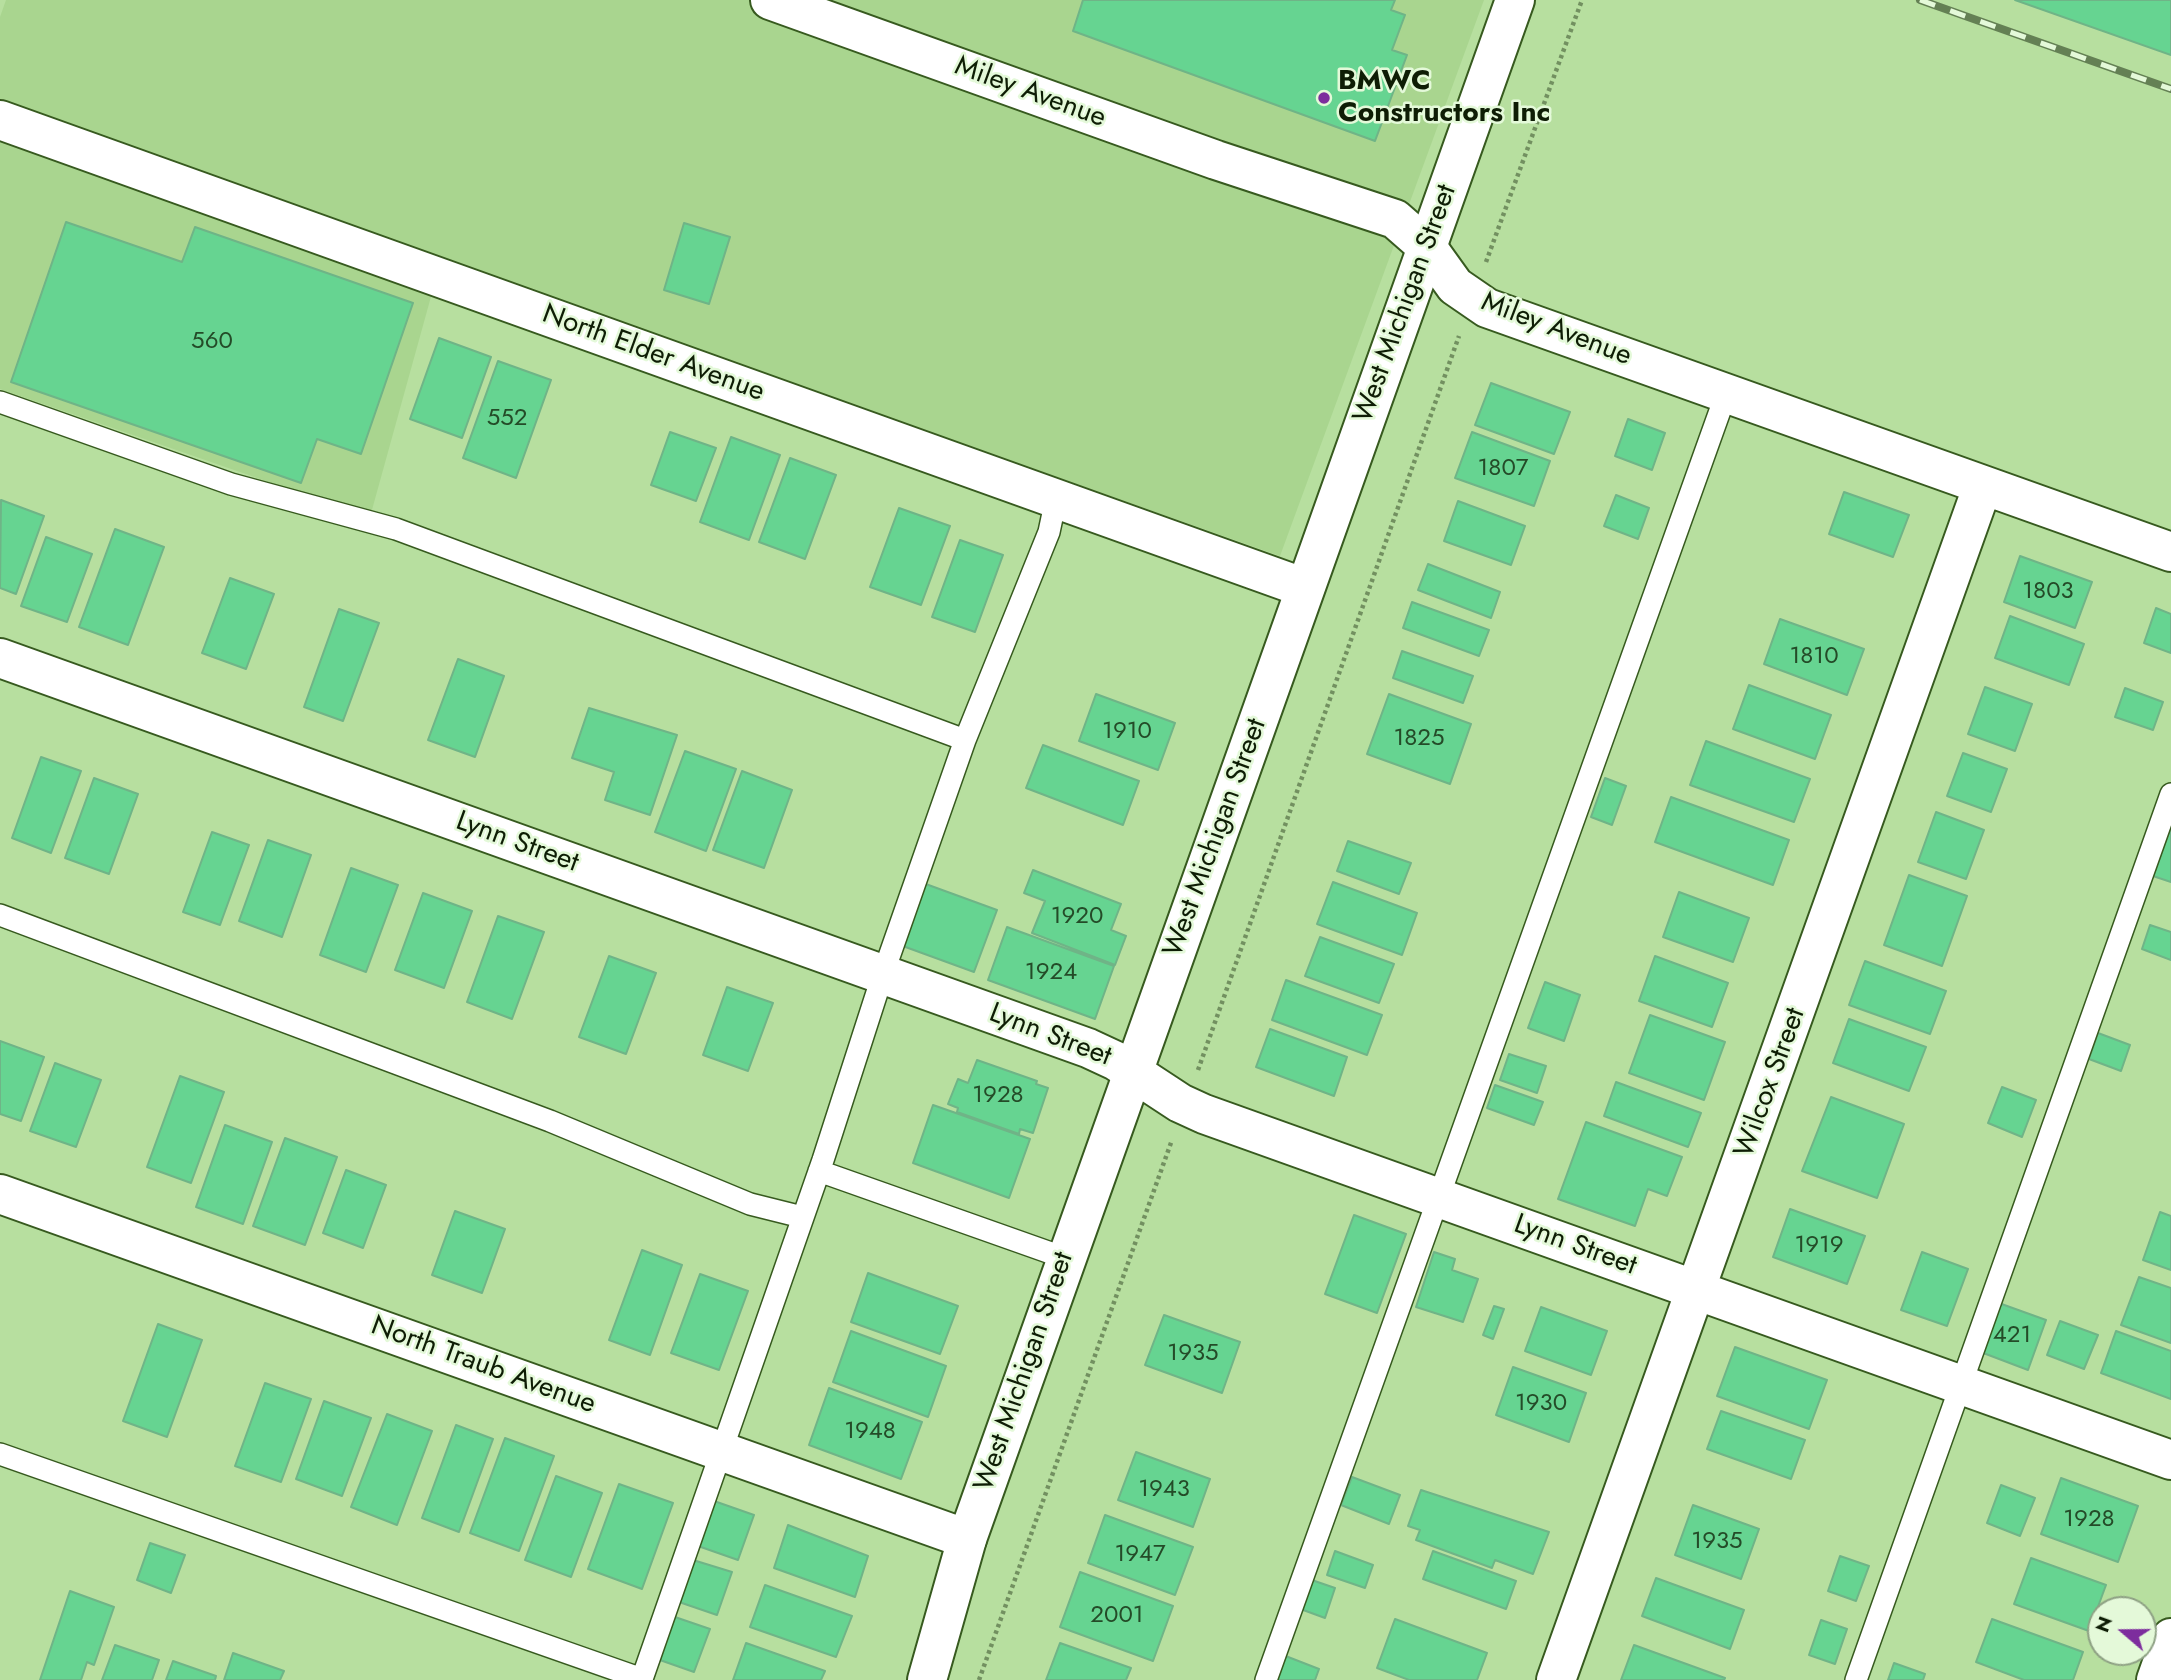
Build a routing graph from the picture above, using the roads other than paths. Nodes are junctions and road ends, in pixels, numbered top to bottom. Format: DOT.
graph roads {
  1 [pos="770,0"];
  2 [pos="1515,0"];
  3 [pos="0,120"];
  4 [pos="1427,247"];
  5 [pos="1726,394"];
  6 [pos="0,402"];
  7 [pos="1983,485"];
  8 [pos="1056,499"];
  9 [pos="2171,552"];
  10 [pos="1305,588"];
  11 [pos="0,658"];
  12 [pos="965,740"];
  13 [pos="2171,794"];
  14 [pos="0,915"];
  15 [pos="883,974"];
  16 [pos="1132,1072"];
  17 [pos="819,1171"];
  18 [pos="0,1194"];
  19 [pos="1440,1198"];
  20 [pos="802,1217"];
  21 [pos="1065,1258"];
  22 [pos="1697,1290"];
  23 [pos="1960,1384"];
  24 [pos="721,1451"];
  25 [pos="0,1454"];
  26 [pos="2171,1460"];
  27 [pos="967,1539"];
  28 [pos="2171,1638"];
  29 [pos="641,1680"];
  30 [pos="927,1680"];
  31 [pos="1266,1680"];
  32 [pos="1556,1680"];
  33 [pos="1856,1680"];
  34 [pos="2156,1680"];
  1 -- 4 [label="street, Miley Avenue"];
  2 -- 4 [label="street, West Michigan Street"];
  3 -- 8 [label="street, North Elder Avenue"];
  4 -- 5 [label="street, Miley Avenue"];
  4 -- 10 [label="street, West Michigan Street"];
  5 -- 7 [label="street, Miley Avenue"];
  5 -- 19 [label="lane"];
  6 -- 12 [label="lane"];
  7 -- 9 [label="street, Miley Avenue"];
  7 -- 22 [label="street, Wilcox Street"];
  8 -- 10 [label="street, North Elder Avenue"];
  8 -- 12 [label="lane"];
  10 -- 16 [label="street, West Michigan Street"];
  11 -- 15 [label="street, Lynn Street"];
  12 -- 15 [label="lane"];
  13 -- 23 [label="lane"];
  14 -- 20 [label="lane"];
  15 -- 16 [label="street, Lynn Street"];
  15 -- 17 [label="lane"];
  16 -- 19 [label="street, Lynn Street"];
  16 -- 21 [label="street, West Michigan Street"];
  17 -- 20 [label="lane"];
  17 -- 21 [label="lane"];
  18 -- 24 [label="street, North Traub Avenue"];
  19 -- 22 [label="street, Lynn Street"];
  19 -- 31 [label="lane"];
  20 -- 24 [label="lane"];
  21 -- 27 [label="street, West Michigan Street"];
  22 -- 23 [label="street, Lynn Street"];
  22 -- 32 [label="street, Wilcox Street"];
  23 -- 26 [label="street, Lynn Street"];
  23 -- 33 [label="lane"];
  24 -- 27 [label="street, North Traub Avenue"];
  24 -- 29 [label="lane"];
  25 -- 29 [label="lane"];
  27 -- 30 [label="street, West Michigan Street"];
  28 -- 34 [label="street"];
}
